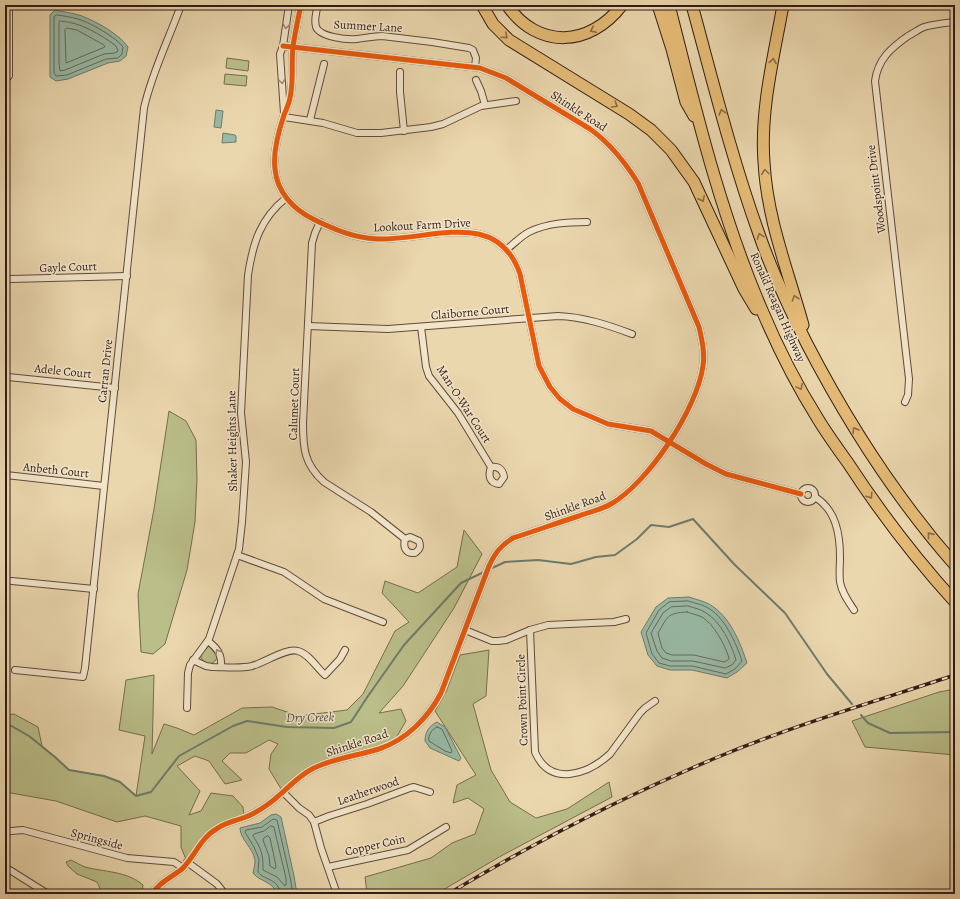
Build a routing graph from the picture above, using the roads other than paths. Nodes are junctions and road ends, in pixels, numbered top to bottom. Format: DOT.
graph roads {
  1 [pos="9,5"];
  2 [pos="181,5"];
  3 [pos="289,5"];
  4 [pos="301,5"];
  5 [pos="318,5"];
  6 [pos="482,5"];
  7 [pos="507,5"];
  8 [pos="622,5"];
  9 [pos="658,5"];
  10 [pos="669,5"];
  11 [pos="692,5"];
  12 [pos="783,5"];
  13 [pos="955,22"];
  14 [pos="283,46"];
  15 [pos="293,47"];
  16 [pos="324,64"];
  17 [pos="475,67"];
  18 [pos="400,72"];
  19 [pos="5,80"];
  20 [pos="476,80"];
  21 [pos="516,101"];
  22 [pos="485,105"];
  23 [pos="284,117"];
  24 [pos="310,120"];
  25 [pos="700,127"];
  26 [pos="404,131"];
  27 [pos="286,198"];
  28 [pos="320,222"];
  29 [pos="587,222"];
  30 [pos="508,250"];
  31 [pos="127,276"];
  32 [pos="11,279"];
  33 [pos="529,318"];
  34 [pos="308,326"];
  35 [pos="421,327"];
  36 [pos="632,334"];
  37 [pos="810,349"];
  38 [pos="781,352"];
  39 [pos="8,377"];
  40 [pos="115,388"];
  41 [pos="905,402"];
  42 [pos="669,442"];
  43 [pos="492,467"];
  44 [pos="6,475"];
  45 [pos="104,486"];
  46 [pos="801,494"];
  47 [pos="815,497"];
  48 [pos="405,538"];
  49 [pos="237,555"];
  50 [pos="955,565"];
  51 [pos="12,581"];
  52 [pos="94,589"];
  53 [pos="955,602"];
  54 [pos="854,610"];
  55 [pos="626,619"];
  56 [pos="383,622"];
  57 [pos="465,630"];
  58 [pos="530,630"];
  59 [pos="208,641"];
  60 [pos="346,650"];
  61 [pos="193,660"];
  62 [pos="221,667"];
  63 [pos="15,670"];
  64 [pos="655,701"];
  65 [pos="187,708"];
  66 [pos="283,792"];
  67 [pos="430,792"];
  68 [pos="314,822"];
  69 [pos="446,827"];
  70 [pos="5,832"];
  71 [pos="187,862"];
  72 [pos="5,867"];
  73 [pos="328,867"];
  74 [pos="183,868"];
  75 [pos="48,894"];
  76 [pos="152,894"];
  77 [pos="224,894"];
  78 [pos="337,894"];
  1 -- 19 [label="street"];
  2 -- 31 [label="street, Carran Drive"];
  3 -- 14 [label="street, Lookout Farm Drive, one-way"];
  4 -- 15 [label="street, Lookout Farm Drive"];
  5 -- 17 [label="street, Summer Lane"];
  6 -- 38 [label="highway, one-way"];
  8 -- 7 [label="highway, one-way"];
  9 -- 25 [label="highway"];
  10 -- 25 [label="highway, Ronald Reagan Highway"];
  37 -- 11 [label="highway, Ronald Reagan Highway, one-way"];
  37 -- 12 [label="highway, one-way"];
  13 -- 41 [label="street, Woodspoint Drive"];
  14 -- 15 [label="street, Shinkle Road"];
  14 -- 23 [label="street, Lookout Farm Drive, one-way"];
  15 -- 17 [label="street, Shinkle Road"];
  15 -- 23 [label="street, Lookout Farm Drive"];
  16 -- 24 [label="street"];
  17 -- 42 [label="street, Shinkle Road"];
  18 -- 26 [label="street"];
  20 -- 22 [label="street"];
  21 -- 22 [label="street"];
  22 -- 26 [label="street"];
  23 -- 24 [label="street"];
  23 -- 27 [label="street, Lookout Farm Drive"];
  24 -- 26 [label="street"];
  25 -- 38 [label="highway, Ronald Reagan Highway"];
  27 -- 28 [label="street, Lookout Farm Drive"];
  27 -- 49 [label="street, Shaker Heights Lane"];
  28 -- 30 [label="street, Lookout Farm Drive"];
  28 -- 34 [label="street, Calumet Court"];
  29 -- 30 [label="street"];
  30 -- 33 [label="street, Lookout Farm Drive"];
  31 -- 32 [label="street, Gayle Court"];
  31 -- 40 [label="street, Carran Drive"];
  33 -- 35 [label="street, Claiborne Court"];
  33 -- 36 [label="street, Claiborne Court"];
  33 -- 42 [label="street, Lookout Farm Drive"];
  34 -- 35 [label="street, Claiborne Court"];
  34 -- 48 [label="street, Calumet Court"];
  35 -- 43 [label="street, Man-O-War Court"];
  50 -- 37 [label="highway, Ronald Reagan Highway, one-way"];
  38 -- 53 [label="highway, Ronald Reagan Highway, one-way"];
  39 -- 40 [label="street, Adele Court"];
  40 -- 45 [label="street, Carran Drive"];
  42 -- 46 [label="street, Lookout Farm Drive"];
  42 -- 57 [label="street, Shinkle Road"];
  44 -- 45 [label="street, Anbeth Court"];
  45 -- 52 [label="street, Carran Drive"];
  46 -- 47 [label="street, Lookout Farm Drive"];
  46 -- 47 [label="street, Lookout Farm Drive"];
  47 -- 54 [label="street, Lookout Farm Drive"];
  49 -- 56 [label="street"];
  49 -- 59 [label="street, Shaker Heights Lane"];
  51 -- 52 [label="street"];
  52 -- 63 [label="street, Carran Drive"];
  55 -- 58 [label="street, Crown Point Circle"];
  57 -- 58 [label="street, Crown Point Circle"];
  57 -- 66 [label="street, Shinkle Road"];
  58 -- 64 [label="street, Crown Point Circle"];
  59 -- 61 [label="street, Shaker Heights Lane"];
  62 -- 59 [label="street, one-way"];
  60 -- 62 [label="street"];
  61 -- 62 [label="street"];
  61 -- 65 [label="street, Shaker Heights Lane"];
  66 -- 68 [label="street"];
  66 -- 71 [label="street, Shinkle Road"];
  67 -- 68 [label="street, Leatherwood"];
  68 -- 73 [label="street"];
  69 -- 73 [label="street, Copper Coin"];
  70 -- 74 [label="street, Springside"];
  71 -- 74 [label="street, Shinkle Road"];
  71 -- 77 [label="street"];
  72 -- 75 [label="street"];
  73 -- 78 [label="street"];
  74 -- 76 [label="street, Shinkle Road"];
}
